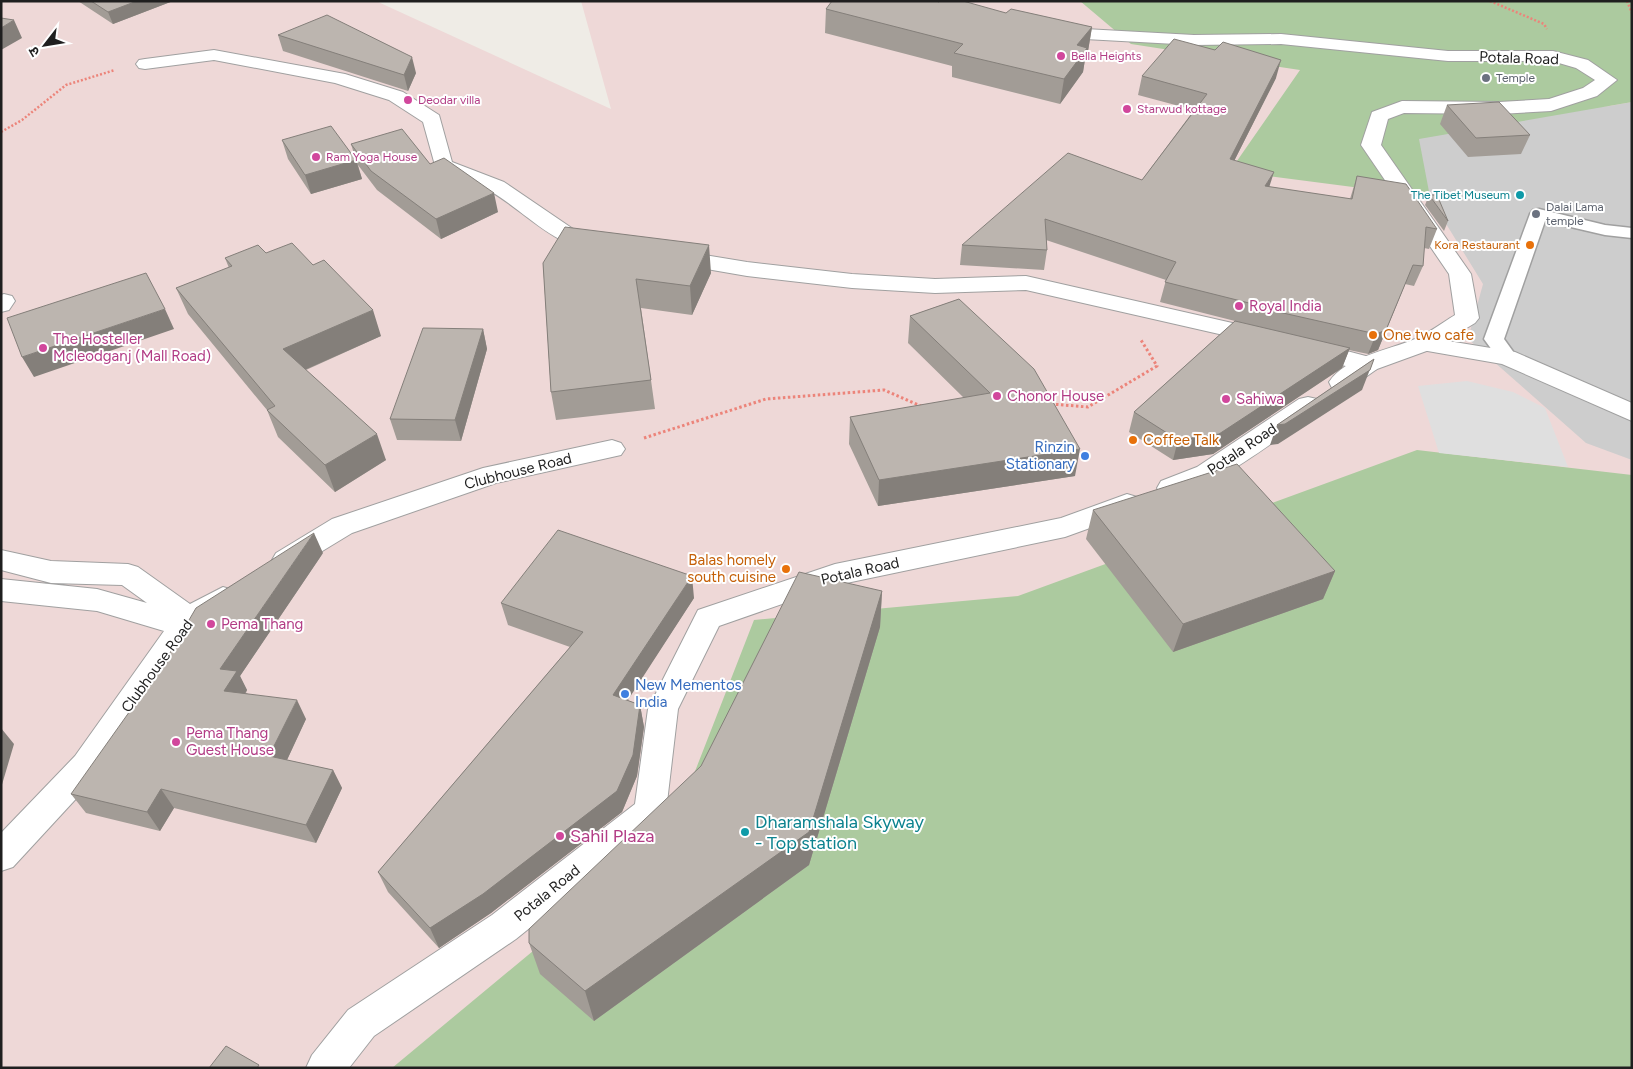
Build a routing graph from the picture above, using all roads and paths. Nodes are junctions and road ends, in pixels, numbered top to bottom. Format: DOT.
graph roads {
  1 [pos="1627,1"];
  2 [pos="1632,13"];
  3 [pos="1035,26"];
  4 [pos="145,64"];
  5 [pos="1,132"];
  6 [pos="1632,233"];
  7 [pos="620,248"];
  8 [pos="658,254"];
  9 [pos="1116,302"];
  10 [pos="1424,344"];
  11 [pos="1507,356"];
  12 [pos="1368,364"];
  13 [pos="1049,404"];
  14 [pos="924,408"];
  15 [pos="1632,413"];
  16 [pos="612,449"];
  17 [pos="1,560"];
  18 [pos="1,590"];
  19 [pos="186,622"];
  20 [pos="1,856"];
  21 [pos="325,1068"];
  1 -- 2 [label="path"];
  3 -- 10 [label="street, Potala Road"];
  4 -- 5 [label="path"];
  4 -- 7 [label="street"];
  6 -- 11 [label="lane"];
  8 -- 9 [label="street"];
  9 -- 12 [label="street"];
  9 -- 13 [label="path"];
  10 -- 11 [label="street"];
  10 -- 12 [label="street, Potala Road"];
  11 -- 15 [label="street"];
  12 -- 21 [label="street, Potala Road"];
  14 -- 16 [label="path"];
  16 -- 19 [label="street, Clubhouse Road"];
  17 -- 19 [label="street"];
  18 -- 19 [label="street"];
  19 -- 20 [label="street, Clubhouse Road"];
}
